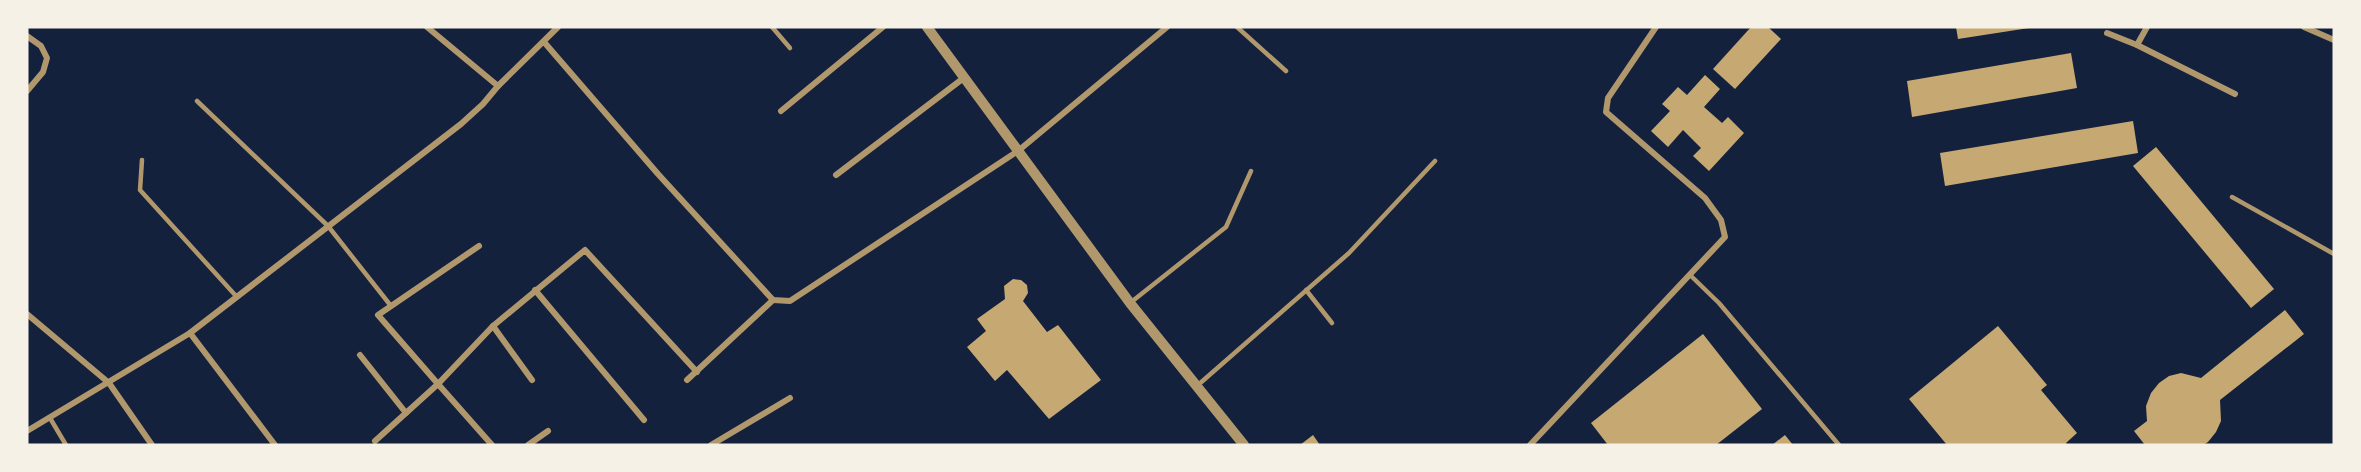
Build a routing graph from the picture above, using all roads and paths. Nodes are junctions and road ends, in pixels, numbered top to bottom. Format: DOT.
graph roads {
  1 [pos="427,27"];
  2 [pos="558,27"];
  3 [pos="772,27"];
  4 [pos="883,27"];
  5 [pos="927,27"];
  6 [pos="1167,27"];
  7 [pos="1237,27"];
  8 [pos="1656,27"];
  9 [pos="2146,27"];
  10 [pos="2304,27"];
  11 [pos="2107,33"];
  12 [pos="27,36"];
  13 [pos="2334,40"];
  14 [pos="544,42"];
  15 [pos="2137,45"];
  16 [pos="789,48"];
  17 [pos="1286,71"];
  18 [pos="966,76"];
  19 [pos="498,86"];
  20 [pos="27,91"];
  21 [pos="2235,94"];
  22 [pos="197,101"];
  23 [pos="781,111"];
  24 [pos="1018,151"];
  25 [pos="142,160"];
  26 [pos="1435,161"];
  27 [pos="1251,171"];
  28 [pos="836,175"];
  29 [pos="2232,197"];
  30 [pos="328,226"];
  31 [pos="478,246"];
  32 [pos="2334,254"];
  33 [pos="1690,274"];
  34 [pos="535,290"];
  35 [pos="1306,290"];
  36 [pos="236,296"];
  37 [pos="773,300"];
  38 [pos="1130,303"];
  39 [pos="391,306"];
  40 [pos="27,314"];
  41 [pos="1332,323"];
  42 [pos="493,326"];
  43 [pos="190,333"];
  44 [pos="360,355"];
  45 [pos="697,372"];
  46 [pos="532,380"];
  47 [pos="687,380"];
  48 [pos="110,383"];
  49 [pos="438,384"];
  50 [pos="1196,387"];
  51 [pos="790,398"];
  52 [pos="406,413"];
  53 [pos="50,418"];
  54 [pos="644,420"];
  55 [pos="27,431"];
  56 [pos="548,431"];
  57 [pos="375,441"];
  58 [pos="66,445"];
  59 [pos="152,445"];
  60 [pos="275,445"];
  61 [pos="492,445"];
  62 [pos="528,445"];
  63 [pos="711,445"];
  64 [pos="1244,445"];
  65 [pos="1530,445"];
  66 [pos="1839,445"];
  1 -- 19 [label="street"];
  2 -- 14 [label="street"];
  3 -- 16 [label="lane"];
  4 -- 23 [label="street"];
  5 -- 18 [label="street"];
  6 -- 24 [label="street"];
  7 -- 17 [label="lane"];
  8 -- 33 [label="street"];
  9 -- 15 [label="street"];
  10 -- 13 [label="street"];
  11 -- 15 [label="street"];
  12 -- 20 [label="street"];
  14 -- 19 [label="street"];
  14 -- 37 [label="street"];
  15 -- 21 [label="street"];
  18 -- 24 [label="street"];
  18 -- 28 [label="street"];
  19 -- 30 [label="street"];
  22 -- 30 [label="lane"];
  24 -- 37 [label="street"];
  24 -- 38 [label="street"];
  25 -- 36 [label="lane"];
  26 -- 35 [label="lane"];
  27 -- 38 [label="lane"];
  29 -- 32 [label="lane"];
  30 -- 36 [label="street"];
  30 -- 39 [label="lane"];
  31 -- 39 [label="street"];
  33 -- 65 [label="street"];
  33 -- 66 [label="lane"];
  34 -- 42 [label="street"];
  34 -- 45 [label="street"];
  34 -- 54 [label="street"];
  35 -- 41 [label="lane"];
  35 -- 50 [label="lane"];
  36 -- 43 [label="street"];
  37 -- 45 [label="street"];
  38 -- 50 [label="street"];
  39 -- 49 [label="street"];
  40 -- 48 [label="street"];
  42 -- 46 [label="street"];
  42 -- 49 [label="street"];
  43 -- 48 [label="street"];
  43 -- 60 [label="street"];
  44 -- 52 [label="street"];
  45 -- 47 [label="street"];
  48 -- 53 [label="street"];
  48 -- 59 [label="street"];
  49 -- 52 [label="street"];
  49 -- 61 [label="street"];
  50 -- 64 [label="street"];
  51 -- 63 [label="street"];
  52 -- 57 [label="street"];
  53 -- 55 [label="street"];
  53 -- 58 [label="lane"];
  56 -- 62 [label="street"];
}
